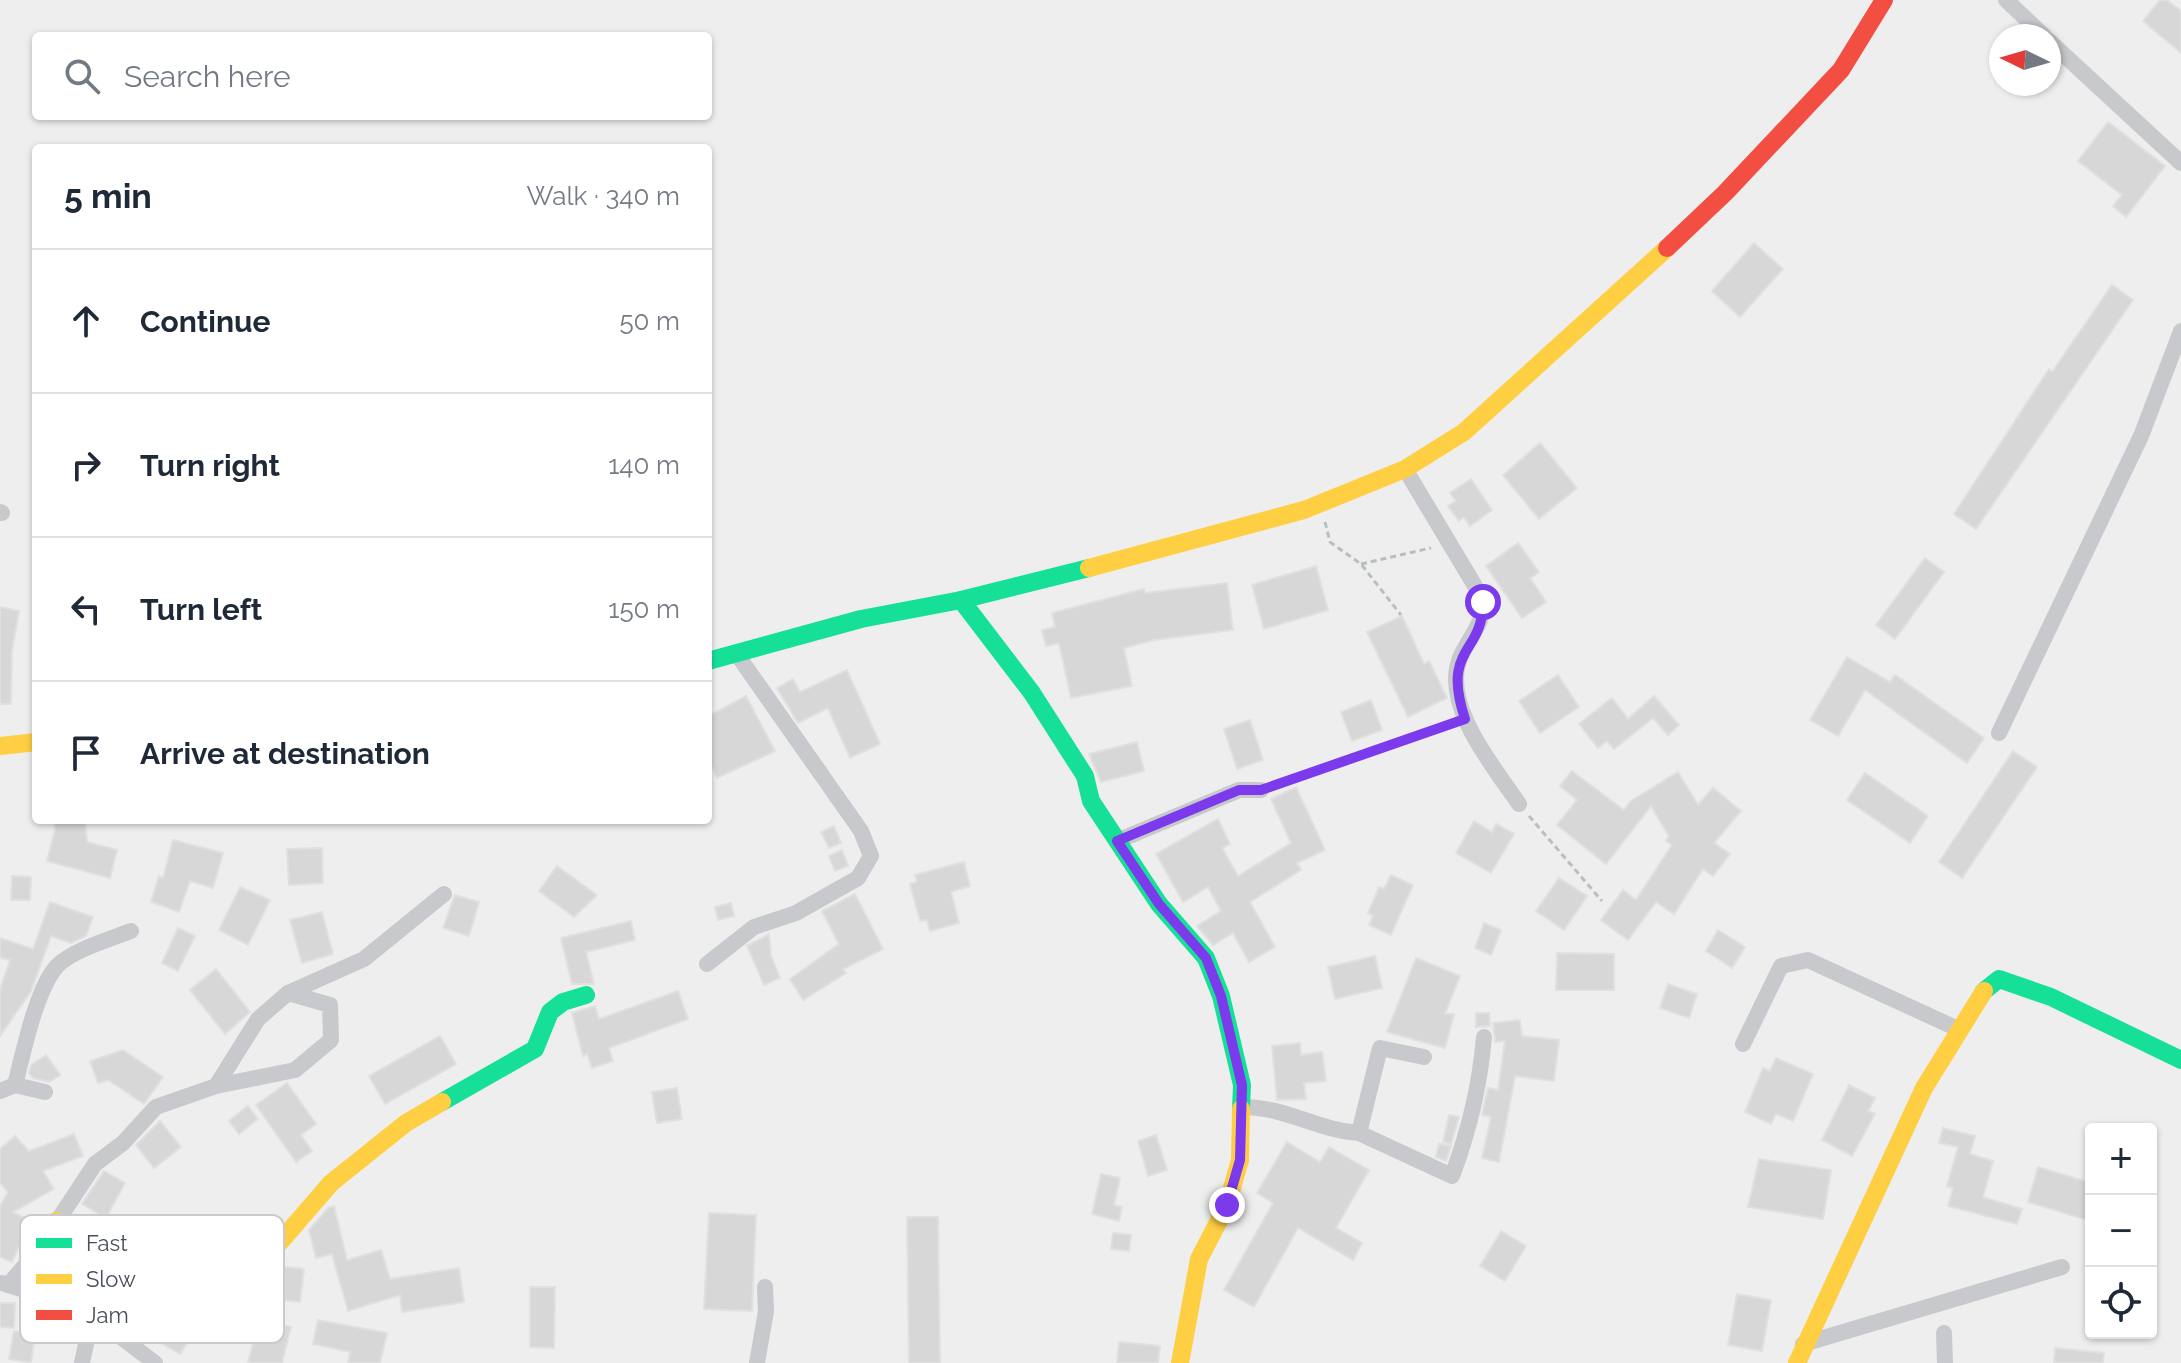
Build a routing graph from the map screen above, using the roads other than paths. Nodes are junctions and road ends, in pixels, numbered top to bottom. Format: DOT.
graph roads {
  1 [pos="1884,0"];
  2 [pos="2006,0"];
  3 [pos="2031,24"];
  4 [pos="2061,52"];
  5 [pos="2181,163"];
  6 [pos="2181,331"];
  7 [pos="1405,469"];
  8 [pos="961,600"];
  9 [pos="736,653"];
  10 [pos="712,660"];
  11 [pos="1999,733"];
  12 [pos="32,742"];
  13 [pos="0,746"];
  14 [pos="1261,790"];
  15 [pos="1519,804"];
  16 [pos="1117,841"];
  17 [pos="444,894"];
  18 [pos="131,931"];
  19 [pos="707,964"];
  20 [pos="288,993"];
  21 [pos="586,995"];
  22 [pos="1958,1029"];
  23 [pos="1484,1037"];
  24 [pos="1743,1044"];
  25 [pos="1424,1057"];
  26 [pos="2181,1060"];
  27 [pos="216,1086"];
  28 [pos="8,1088"];
  29 [pos="45,1092"];
  30 [pos="1242,1107"];
  31 [pos="1359,1133"];
  32 [pos="60,1215"];
  33 [pos="284,1238"];
  34 [pos="2062,1267"];
  35 [pos="20,1268"];
  36 [pos="4,1283"];
  37 [pos="765,1287"];
  38 [pos="1944,1333"];
  39 [pos="86,1343"];
  40 [pos="128,1343"];
  41 [pos="1803,1344"];
  42 [pos="82,1363"];
  43 [pos="155,1363"];
  44 [pos="757,1363"];
  45 [pos="1180,1363"];
  46 [pos="1797,1363"];
  47 [pos="1945,1363"];
  1 -- 7 [label="street"];
  2 -- 3 [label="street"];
  4 -- 5 [label="street"];
  6 -- 11 [label="street"];
  7 -- 8 [label="street"];
  7 -- 15 [label="street"];
  8 -- 9 [label="street"];
  8 -- 16 [label="street"];
  9 -- 10 [label="street"];
  9 -- 19 [label="street"];
  12 -- 13 [label="street"];
  14 -- 16 [label="street"];
  16 -- 30 [label="street"];
  17 -- 20 [label="street"];
  18 -- 28 [label="street"];
  20 -- 27 [label="street"];
  20 -- 27 [label="street"];
  21 -- 33 [label="street"];
  22 -- 24 [label="street"];
  22 -- 26 [label="street"];
  22 -- 41 [label="street"];
  23 -- 31 [label="street"];
  25 -- 31 [label="street"];
  27 -- 32 [label="street"];
  28 -- 29 [label="street"];
  30 -- 31 [label="street"];
  30 -- 45 [label="street"];
  34 -- 41 [label="street"];
  35 -- 36 [label="street"];
  37 -- 44 [label="street"];
  38 -- 47 [label="street"];
  39 -- 42 [label="street"];
  40 -- 43 [label="street"];
  41 -- 46 [label="street"];
}
